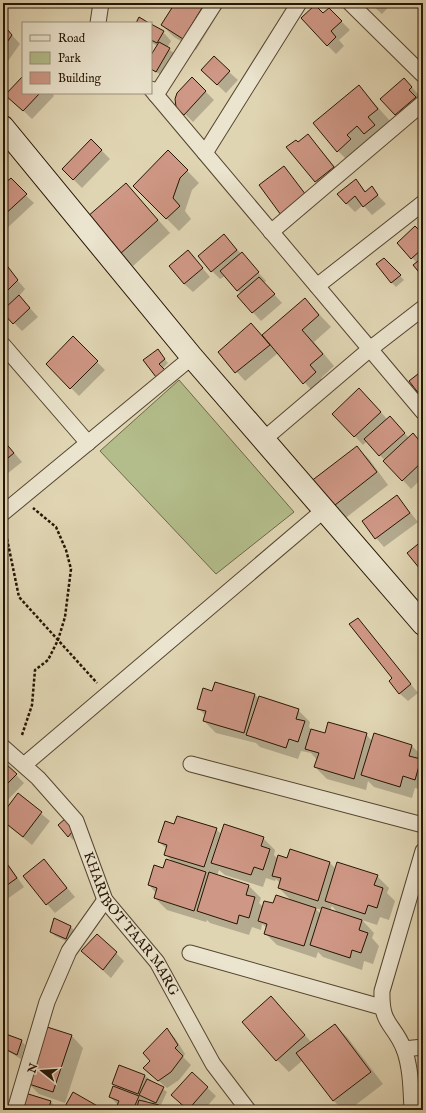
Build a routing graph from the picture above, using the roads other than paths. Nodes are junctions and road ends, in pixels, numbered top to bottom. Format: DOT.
graph roads {
  1 [pos="101,3"];
  2 [pos="215,3"];
  3 [pos="299,3"];
  4 [pos="350,3"];
  5 [pos="98,22"];
  6 [pos="423,75"];
  7 [pos="153,92"];
  8 [pos="423,104"];
  9 [pos="3,127"];
  10 [pos="205,153"];
  11 [pos="423,203"];
  12 [pos="271,232"];
  13 [pos="317,286"];
  14 [pos="423,308"];
  15 [pos="3,345"];
  16 [pos="370,349"];
  17 [pos="192,357"];
  18 [pos="422,409"];
  19 [pos="263,440"];
  20 [pos="88,443"];
  21 [pos="9,505"];
  22 [pos="324,510"];
  23 [pos="423,624"];
  24 [pos="3,748"];
  25 [pos="191,764"];
  26 [pos="24,765"];
  27 [pos="423,825"];
  28 [pos="423,851"];
  29 [pos="105,900"];
  30 [pos="190,953"];
  31 [pos="381,1006"];
  32 [pos="423,1047"];
  33 [pos="404,1049"];
  34 [pos="15,1110"];
  35 [pos="248,1110"];
  36 [pos="412,1110"];
  1 -- 5 [label="street"];
  2 -- 7 [label="street"];
  3 -- 10 [label="street"];
  4 -- 6 [label="street"];
  7 -- 10 [label="street"];
  8 -- 12 [label="street"];
  9 -- 17 [label="street"];
  10 -- 12 [label="street"];
  11 -- 13 [label="street"];
  12 -- 13 [label="street"];
  13 -- 16 [label="street"];
  14 -- 16 [label="street"];
  15 -- 20 [label="street"];
  16 -- 18 [label="street"];
  16 -- 19 [label="street"];
  17 -- 19 [label="street"];
  17 -- 20 [label="street"];
  19 -- 22 [label="street"];
  20 -- 21 [label="street"];
  22 -- 23 [label="street"];
  22 -- 26 [label="street"];
  24 -- 26 [label="street, KHARIBOT TAAR MARG"];
  25 -- 27 [label="street"];
  26 -- 29 [label="street, KHARIBOT TAAR MARG"];
  28 -- 31 [label="street"];
  29 -- 34 [label="street"];
  29 -- 35 [label="street, KHARIBOT TAAR MARG"];
  30 -- 31 [label="street"];
  31 -- 33 [label="street"];
  32 -- 33 [label="street"];
  33 -- 36 [label="street"];
}
